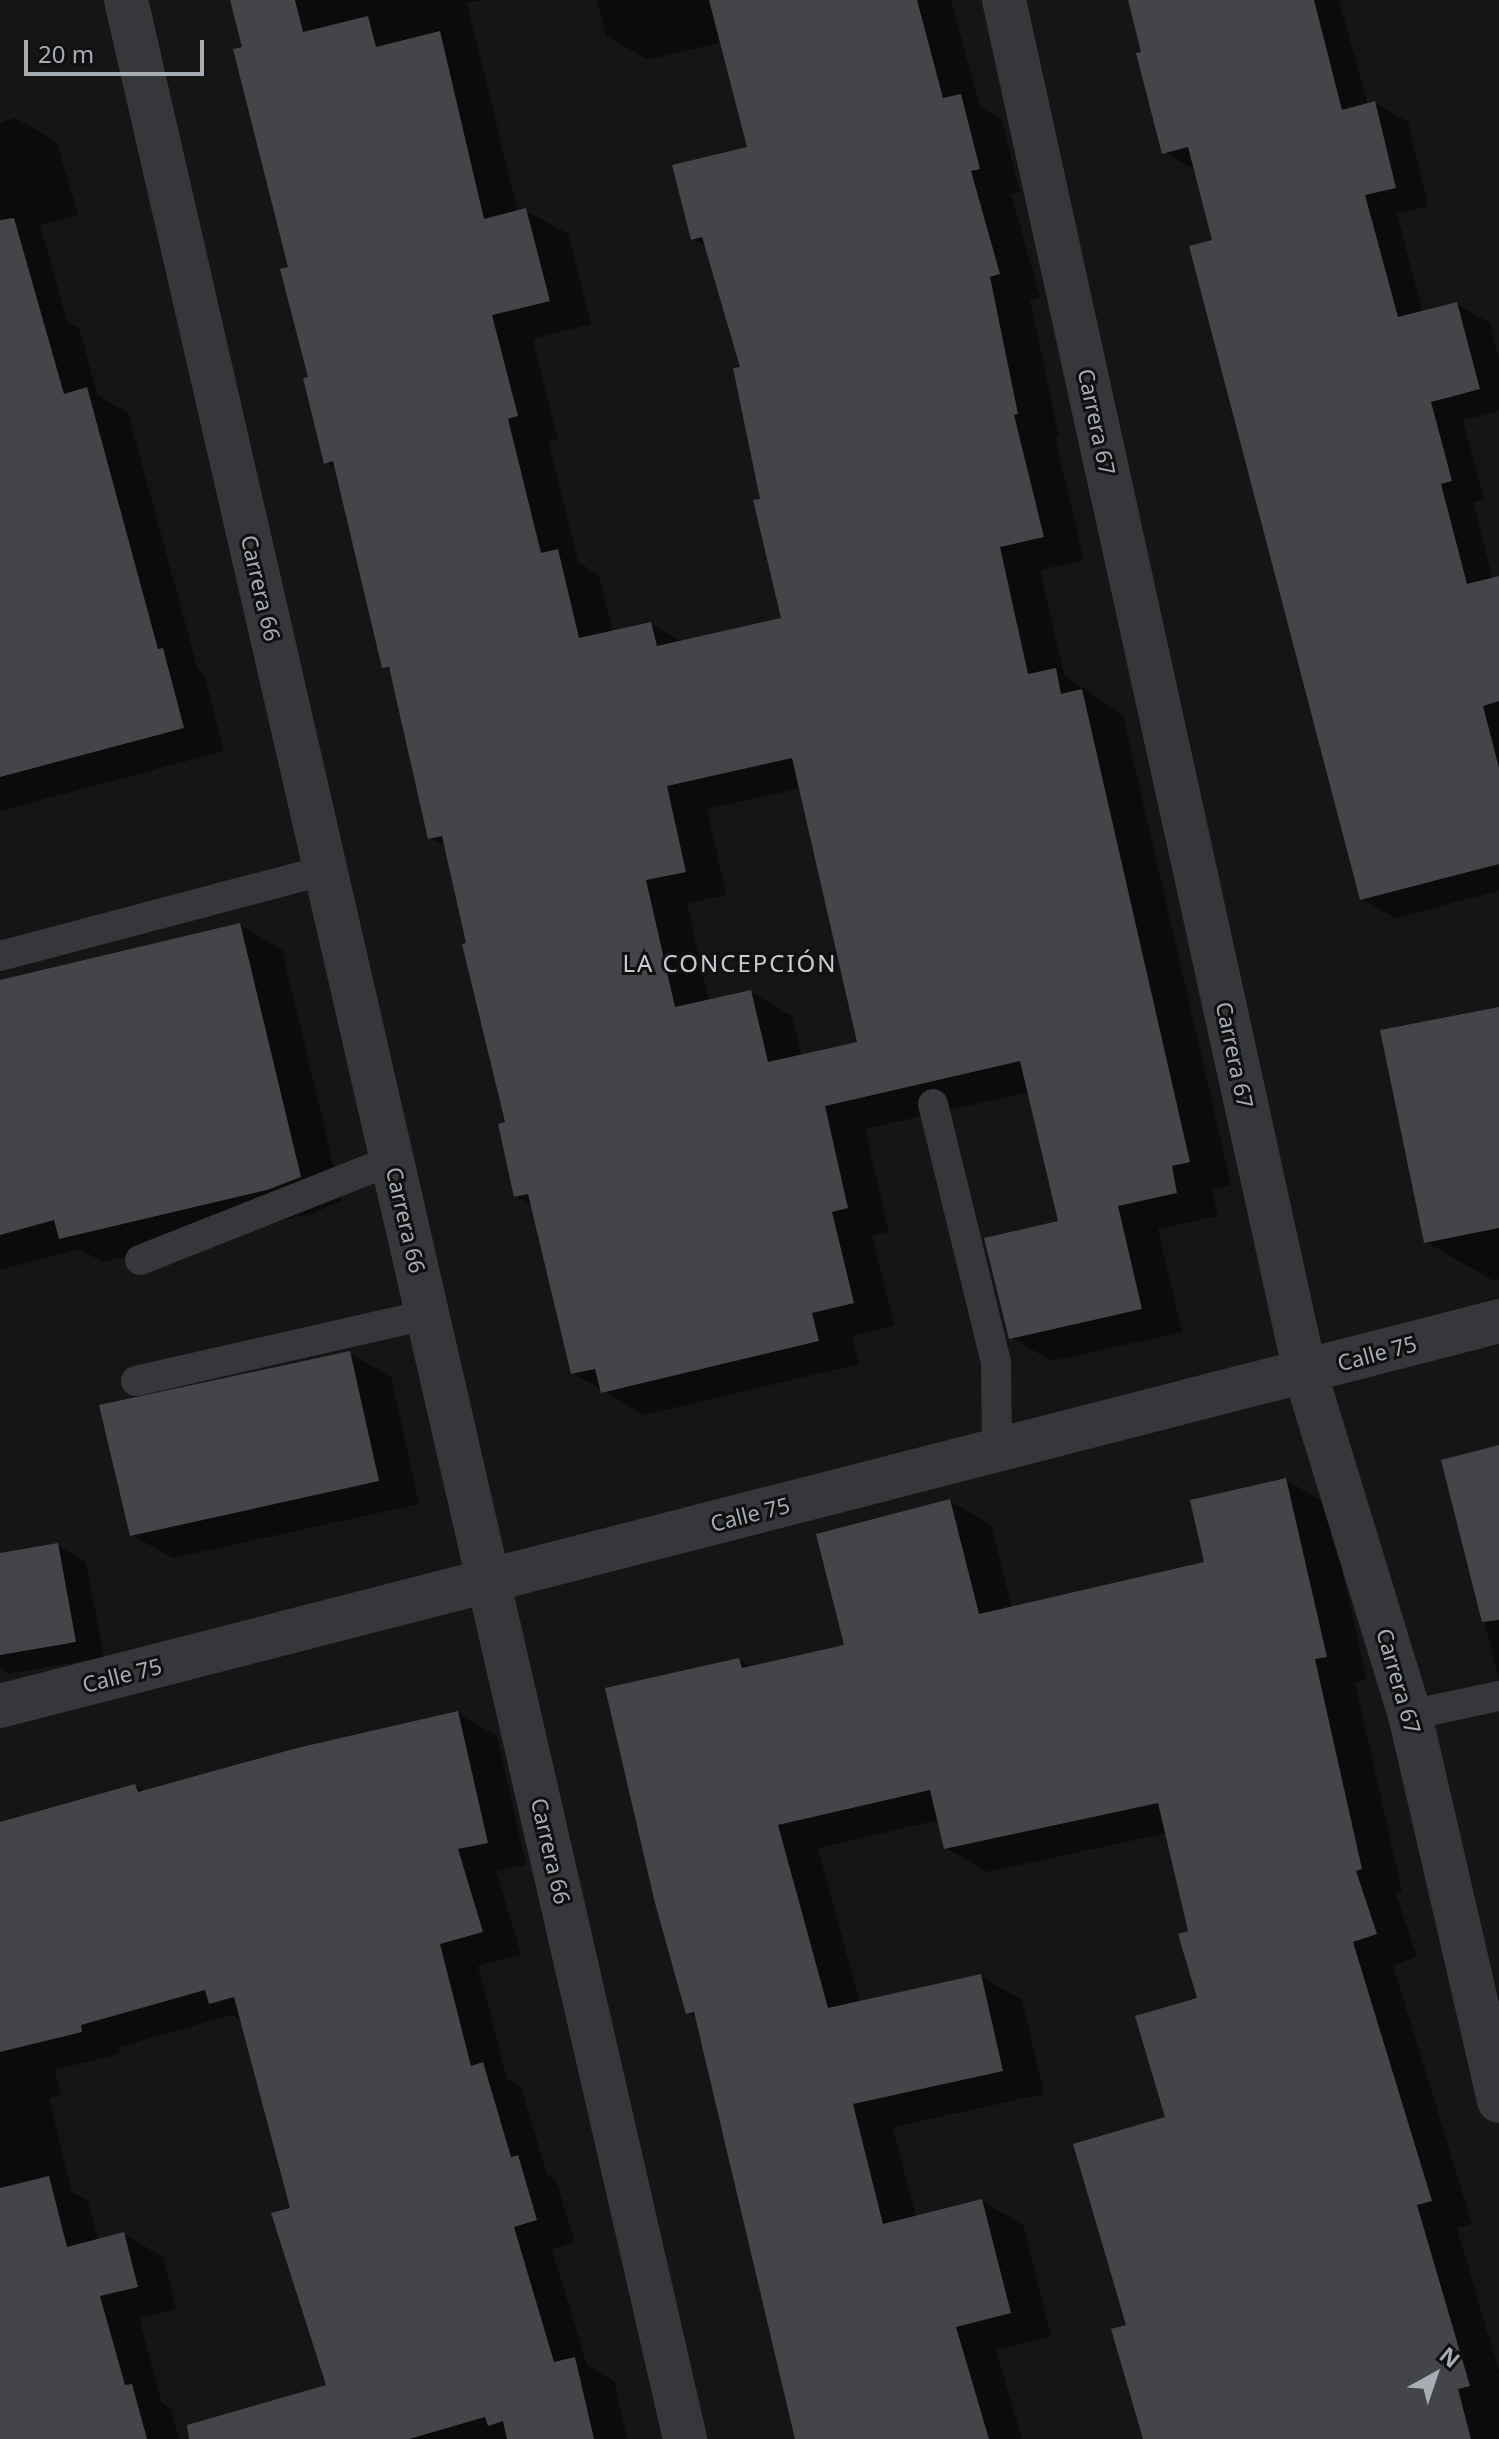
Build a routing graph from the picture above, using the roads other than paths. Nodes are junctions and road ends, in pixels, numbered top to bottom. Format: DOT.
graph roads {
  1 [pos="126,0"];
  2 [pos="1004,0"];
  3 [pos="326,870"];
  4 [pos="0,956"];
  5 [pos="933,1104"];
  6 [pos="392,1160"];
  7 [pos="140,1260"];
  8 [pos="427,1315"];
  9 [pos="1499,1321"];
  10 [pos="1305,1372"];
  11 [pos="136,1381"];
  12 [pos="997,1450"];
  13 [pos="489,1581"];
  14 [pos="1499,1696"];
  15 [pos="0,1706"];
  16 [pos="1410,1715"];
  17 [pos="1497,2085"];
  18 [pos="685,2439"];
  1 -- 3 [label="street, Carrera 66"];
  2 -- 10 [label="street, Carrera 67"];
  3 -- 4 [label="lane"];
  3 -- 6 [label="street, Carrera 66"];
  5 -- 12 [label="lane"];
  6 -- 7 [label="lane"];
  6 -- 8 [label="street, Carrera 66"];
  8 -- 11 [label="lane"];
  8 -- 13 [label="street, Carrera 66"];
  9 -- 10 [label="street, Calle 75"];
  10 -- 12 [label="street, Calle 75"];
  10 -- 16 [label="street, Carrera 67"];
  12 -- 13 [label="street, Calle 75"];
  13 -- 15 [label="street, Calle 75"];
  13 -- 18 [label="street, Carrera 66"];
  14 -- 16 [label="lane"];
  16 -- 17 [label="street, Carrera 67"];
}
